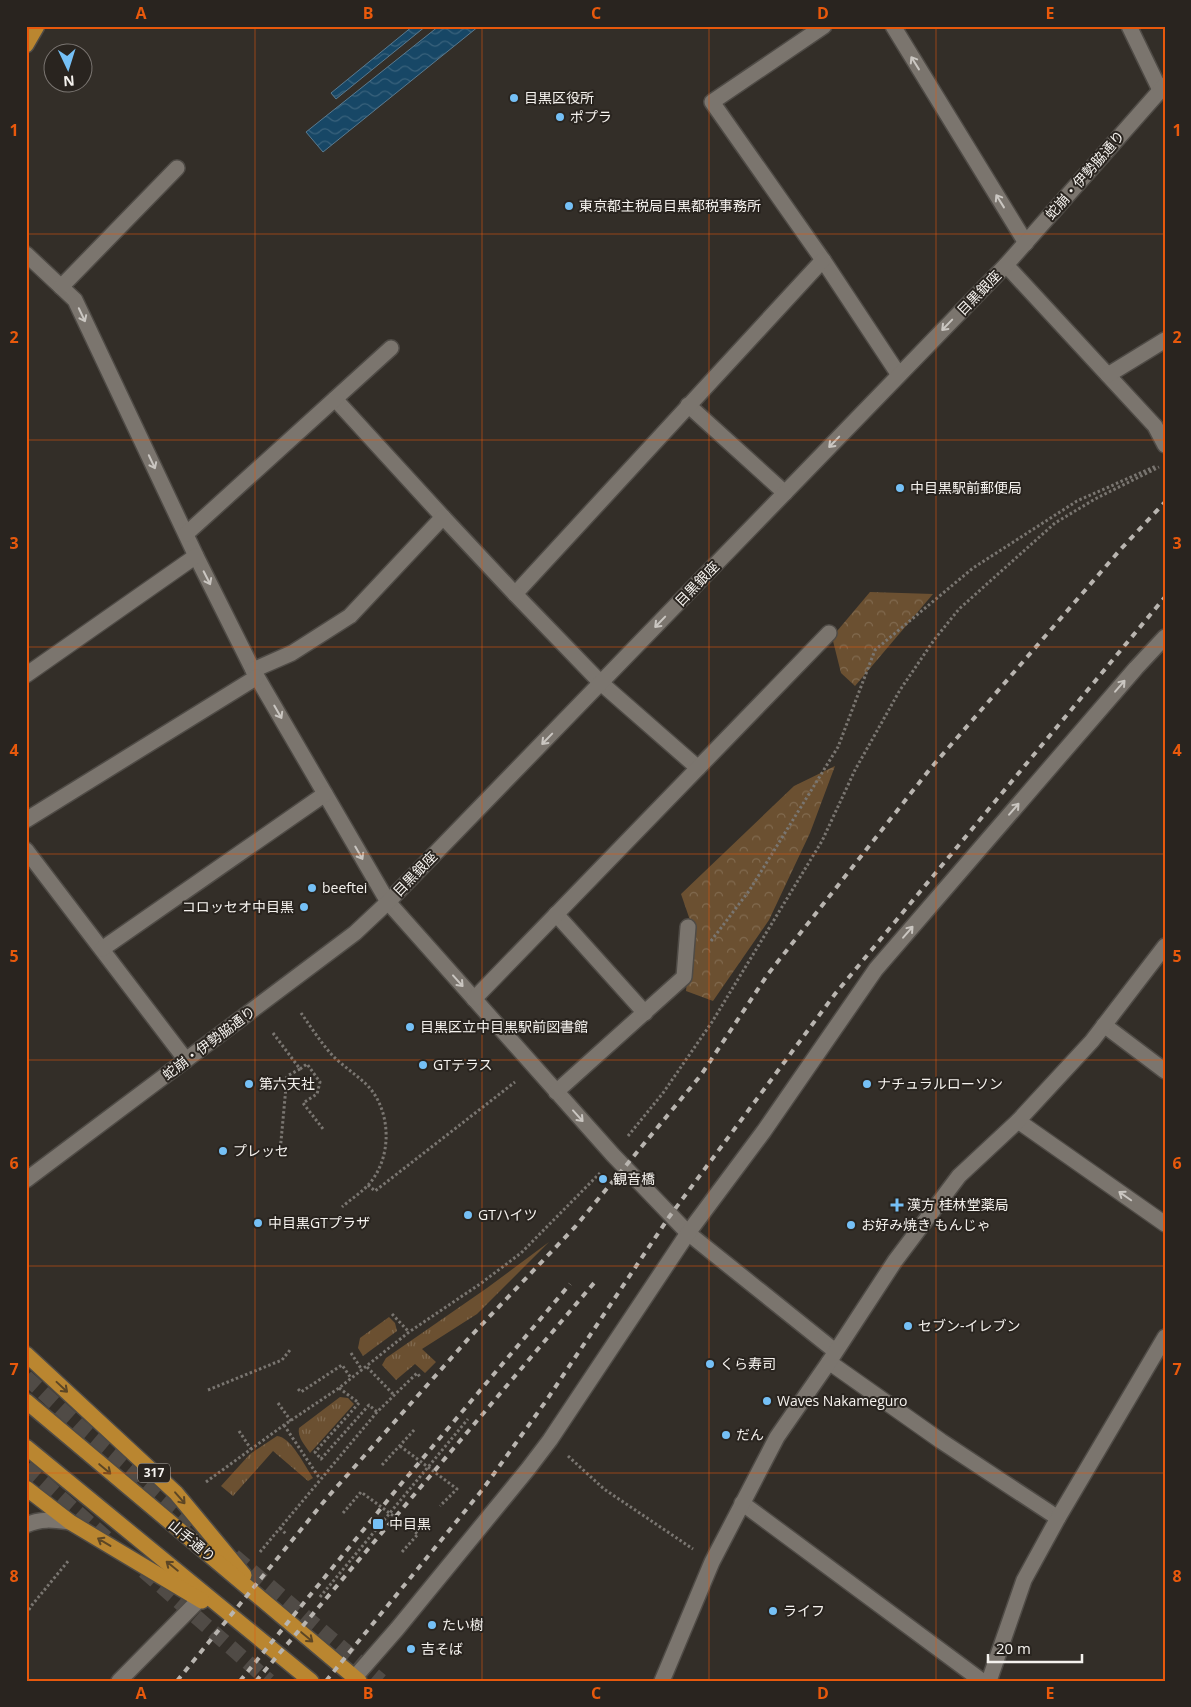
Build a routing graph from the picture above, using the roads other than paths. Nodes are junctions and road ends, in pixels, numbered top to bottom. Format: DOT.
graph roads {
  1 [pos="37,26"];
  2 [pos="824,26"];
  3 [pos="893,26"];
  4 [pos="1129,26"];
  5 [pos="26,45"];
  6 [pos="1162,88"];
  7 [pos="177,168"];
  8 [pos="1026,243"];
  9 [pos="26,254"];
  10 [pos="823,260"];
  11 [pos="1006,265"];
  12 [pos="61,287"];
  13 [pos="1165,340"];
  14 [pos="391,348"];
  15 [pos="900,375"];
  16 [pos="1108,375"];
  17 [pos="335,399"];
  18 [pos="688,405"];
  19 [pos="1165,445"];
  20 [pos="785,493"];
  21 [pos="443,517"];
  22 [pos="186,534"];
  23 [pos="196,556"];
  24 [pos="515,594"];
  25 [pos="829,633"];
  26 [pos="1165,637"];
  27 [pos="255,674"];
  28 [pos="26,675"];
  29 [pos="601,683"];
  30 [pos="698,768"];
  31 [pos="325,794"];
  32 [pos="26,820"];
  33 [pos="26,850"];
  34 [pos="388,902"];
  35 [pos="556,914"];
  36 [pos="688,928"];
  37 [pos="1165,946"];
  38 [pos="102,949"];
  39 [pos="474,999"];
  40 [pos="645,1013"];
  41 [pos="1104,1025"];
  42 [pos="186,1060"];
  43 [pos="1165,1071"];
  44 [pos="556,1092"];
  45 [pos="1018,1122"];
  46 [pos="26,1180"];
  47 [pos="1165,1224"];
  48 [pos="688,1233"];
  49 [pos="1165,1337"];
  50 [pos="26,1354"];
  51 [pos="832,1356"];
  52 [pos="26,1401"];
  53 [pos="26,1447"];
  54 [pos="26,1488"];
  55 [pos="742,1503"];
  56 [pos="1058,1518"];
  57 [pos="70,1522"];
  58 [pos="26,1525"];
  59 [pos="200,1599"];
  60 [pos="270,1605"];
  61 [pos="250,1630"];
  62 [pos="357,1679"];
  63 [pos="119,1681"];
  64 [pos="310,1681"];
  65 [pos="662,1681"];
  66 [pos="982,1681"];
  67 [pos="989,1681"];
  1 -- 5 [label="main road"];
  2 -- 10 [label="street"];
  8 -- 3 [label="street, one-way"];
  4 -- 6 [label="street"];
  6 -- 8 [label="street, 蛇崩・伊勢脇通り"];
  7 -- 12 [label="street"];
  8 -- 11 [label="street, 蛇崩・伊勢脇通り"];
  9 -- 12 [label="street"];
  10 -- 15 [label="street"];
  10 -- 18 [label="street"];
  11 -- 15 [label="street, 目黒銀座, one-way"];
  11 -- 16 [label="street"];
  12 -- 22 [label="street, one-way"];
  13 -- 16 [label="street"];
  14 -- 17 [label="street"];
  15 -- 20 [label="street, 目黒銀座, one-way"];
  16 -- 19 [label="street"];
  17 -- 21 [label="street"];
  17 -- 22 [label="street"];
  18 -- 20 [label="street"];
  18 -- 24 [label="street"];
  20 -- 29 [label="street, 目黒銀座, one-way"];
  21 -- 24 [label="street"];
  21 -- 27 [label="street"];
  22 -- 23 [label="street"];
  23 -- 27 [label="street, one-way"];
  23 -- 28 [label="street"];
  24 -- 29 [label="street"];
  25 -- 30 [label="street"];
  48 -- 26 [label="street, one-way"];
  27 -- 31 [label="street, one-way"];
  27 -- 32 [label="street"];
  29 -- 30 [label="street"];
  29 -- 34 [label="street, 目黒銀座, one-way"];
  30 -- 35 [label="street"];
  31 -- 34 [label="street, one-way"];
  31 -- 38 [label="street"];
  33 -- 38 [label="street"];
  34 -- 39 [label="street, one-way"];
  34 -- 42 [label="street, 蛇崩・伊勢脇通り"];
  35 -- 39 [label="street"];
  35 -- 40 [label="street"];
  36 -- 40 [label="street"];
  37 -- 41 [label="street"];
  38 -- 42 [label="street"];
  39 -- 44 [label="street"];
  40 -- 44 [label="street"];
  41 -- 43 [label="street"];
  41 -- 45 [label="street"];
  42 -- 46 [label="street, 蛇崩・伊勢脇通り"];
  44 -- 48 [label="street, one-way"];
  47 -- 45 [label="street, one-way"];
  45 -- 51 [label="street"];
  48 -- 51 [label="street"];
  48 -- 62 [label="street"];
  49 -- 56 [label="street"];
  50 -- 60 [label="main road, 317, one-way"];
  51 -- 55 [label="street"];
  51 -- 56 [label="street"];
  52 -- 60 [label="main road, 山手通り / 317, one-way"];
  61 -- 53 [label="main road, one-way"];
  54 -- 57 [label="main road"];
  55 -- 65 [label="street"];
  55 -- 66 [label="street"];
  56 -- 67 [label="street"];
  57 -- 58 [label="street"];
  59 -- 57 [label="main road, one-way"];
  59 -- 61 [label="main road"];
  59 -- 63 [label="street"];
  60 -- 62 [label="main road, 山手通り / 317, one-way"];
  61 -- 64 [label="main road"];
}
